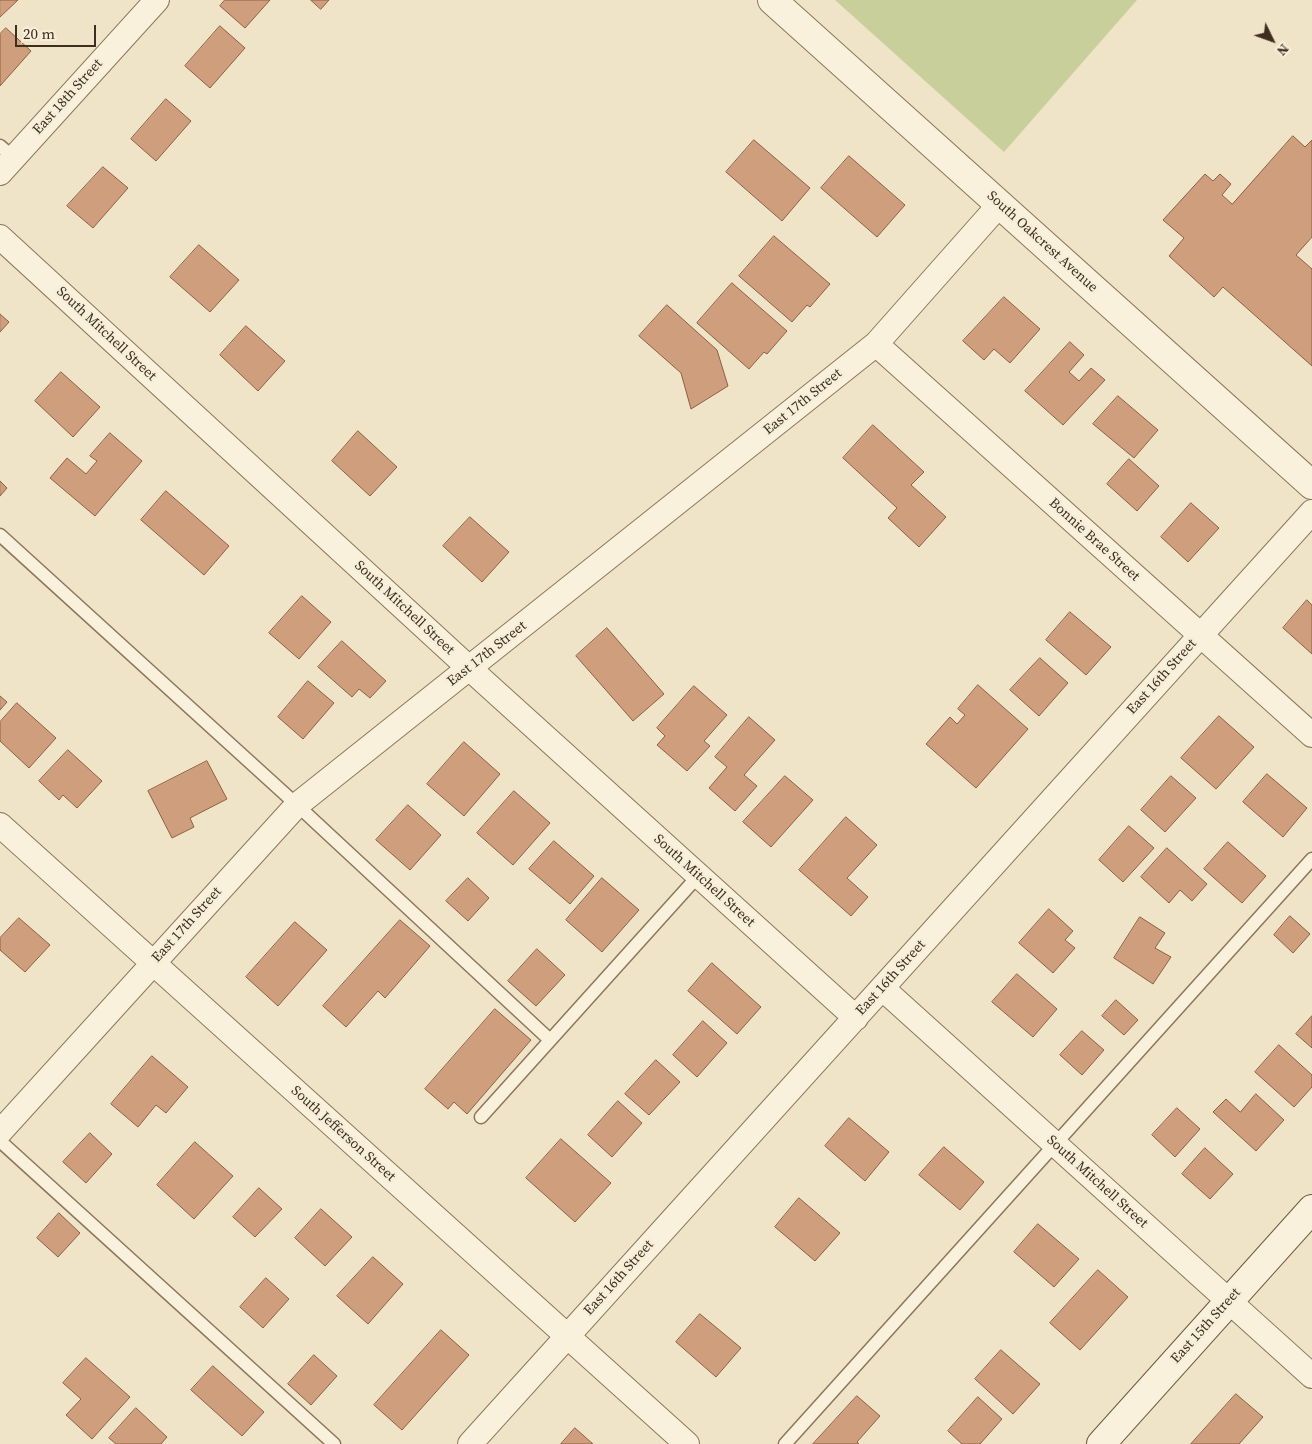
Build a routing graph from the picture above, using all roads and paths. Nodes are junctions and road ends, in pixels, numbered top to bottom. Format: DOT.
graph roads {
  1 [pos="772,0"];
  2 [pos="151,2"];
  3 [pos="4,159"];
  4 [pos="1000,204"];
  5 [pos="0,237"];
  6 [pos="876,344"];
  7 [pos="1312,485"];
  8 [pos="1312,512"];
  9 [pos="0,535"];
  10 [pos="1200,635"];
  11 [pos="469,668"];
  12 [pos="1312,735"];
  13 [pos="297,805"];
  14 [pos="0,825"];
  15 [pos="1312,859"];
  16 [pos="698,876"];
  17 [pos="153,963"];
  18 [pos="882,988"];
  19 [pos="856,1018"];
  20 [pos="550,1040"];
  21 [pos="481,1117"];
  22 [pos="0,1132"];
  23 [pos="0,1141"];
  24 [pos="1056,1145"];
  25 [pos="1312,1209"];
  26 [pos="1229,1301"];
  27 [pos="567,1336"];
  28 [pos="1312,1376"];
  29 [pos="334,1444"];
  30 [pos="470,1444"];
  31 [pos="687,1444"];
  32 [pos="784,1444"];
  33 [pos="1101,1444"];
  1 -- 4 [label="street, South Oakcrest Avenue"];
  2 -- 3 [label="street, East 18th Street"];
  4 -- 6 [label="street, East 17th Street"];
  4 -- 7 [label="street, South Oakcrest Avenue"];
  5 -- 11 [label="street, South Mitchell Street"];
  6 -- 10 [label="street, Bonnie Brae Street"];
  6 -- 11 [label="street, East 17th Street"];
  8 -- 10 [label="street, East 16th Street"];
  9 -- 13 [label="lane"];
  10 -- 12 [label="street, Bonnie Brae Street"];
  10 -- 18 [label="street, East 16th Street"];
  11 -- 13 [label="street, East 17th Street"];
  11 -- 16 [label="street, South Mitchell Street"];
  13 -- 17 [label="street, East 17th Street"];
  13 -- 20 [label="lane"];
  14 -- 17 [label="street, South Jefferson Street"];
  15 -- 24 [label="lane"];
  16 -- 19 [label="street, South Mitchell Street"];
  16 -- 20 [label="lane"];
  17 -- 22 [label="street, East 17th Street"];
  17 -- 27 [label="street, South Jefferson Street"];
  18 -- 19 [label="street, East 16th Street"];
  18 -- 24 [label="street, South Mitchell Street"];
  19 -- 27 [label="street, East 16th Street"];
  20 -- 21 [label="lane"];
  23 -- 29 [label="lane"];
  24 -- 26 [label="street, South Mitchell Street"];
  24 -- 32 [label="lane"];
  25 -- 26 [label="street, East 15th Street"];
  26 -- 28 [label="street, South Mitchell Street"];
  26 -- 33 [label="street, East 15th Street"];
  27 -- 30 [label="street, East 16th Street"];
  27 -- 31 [label="street, South Jefferson Street"];
}
